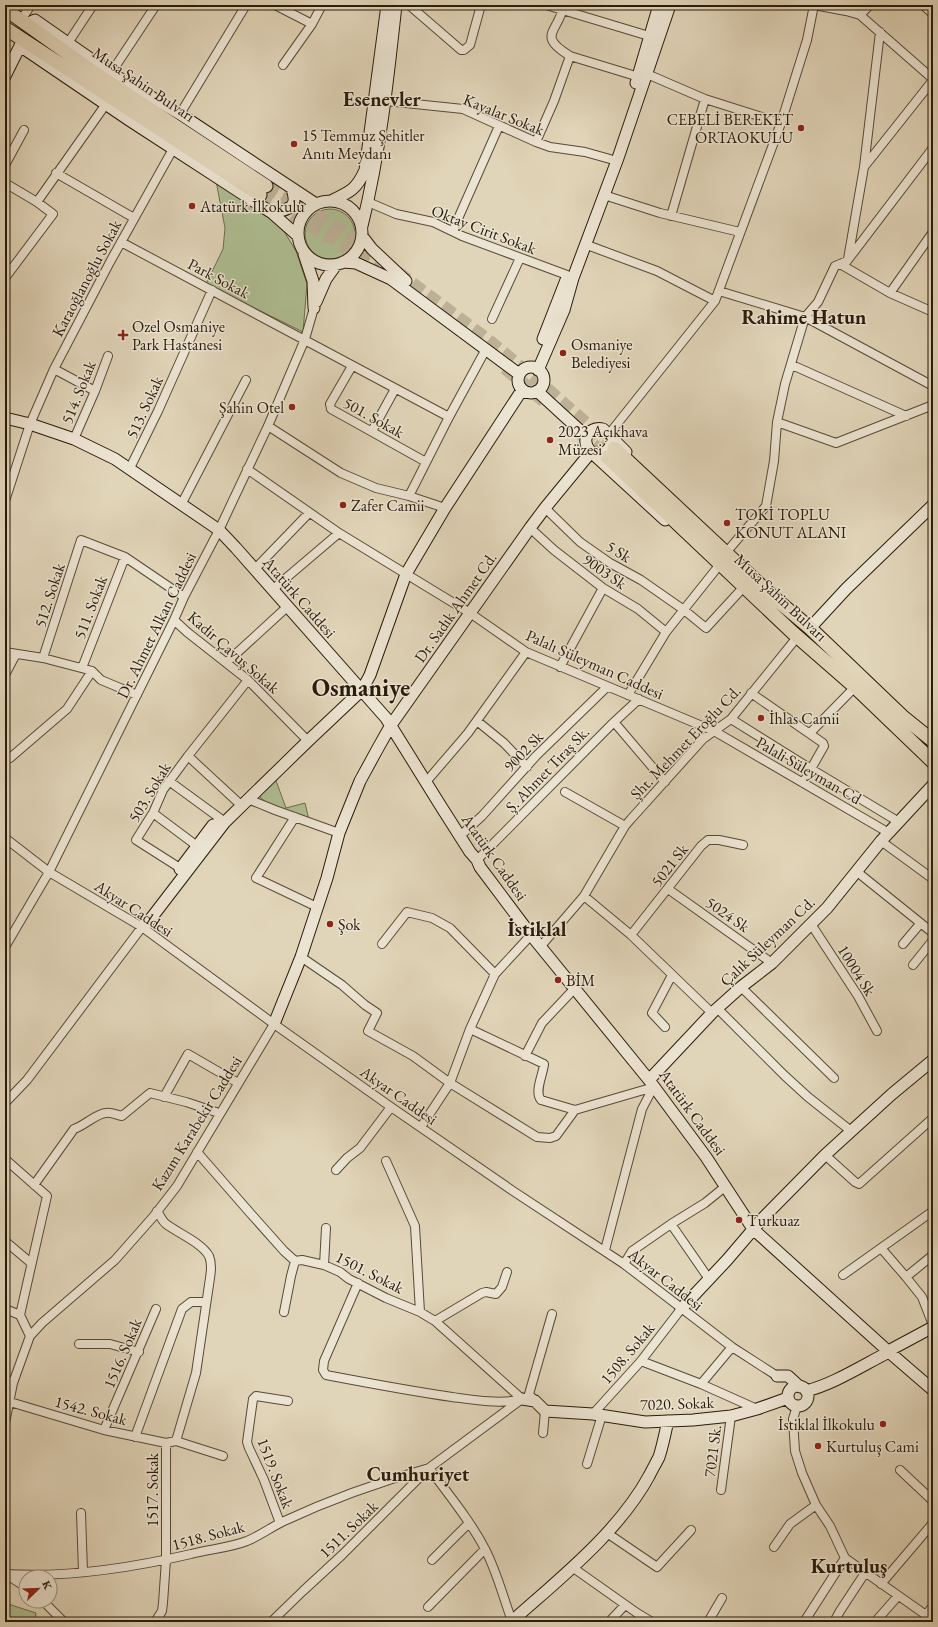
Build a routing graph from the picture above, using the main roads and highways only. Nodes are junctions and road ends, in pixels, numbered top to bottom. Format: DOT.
graph roads {
  1 [pos="387,5"];
  2 [pos="396,5"];
  3 [pos="5,9"];
  4 [pos="663,10"];
  5 [pos="24,22"];
  6 [pos="5,28"];
  7 [pos="22,43"];
  8 [pos="5,76"];
  9 [pos="643,76"];
  10 [pos="614,158"];
  11 [pos="292,189"];
  12 [pos="331,201"];
  13 [pos="316,204"];
  14 [pos="272,213"];
  15 [pos="362,231"];
  16 [pos="298,236"];
  17 [pos="303,249"];
  18 [pos="379,257"];
  19 [pos="340,264"];
  20 [pos="374,272"];
  21 [pos="528,371"];
  22 [pos="539,389"];
  23 [pos="522,390"];
  24 [pos="5,418"];
  25 [pos="588,433"];
  26 [pos="611,444"];
  27 [pos="591,452"];
  28 [pos="933,505"];
  29 [pos="805,624"];
  30 [pos="795,634"];
  31 [pos="362,690"];
  32 [pos="391,725"];
  33 [pos="933,741"];
  34 [pos="933,762"];
  35 [pos="933,785"];
  36 [pos="224,822"];
  37 [pos="274,1024"];
  38 [pos="933,1060"];
  39 [pos="652,1085"];
  40 [pos="753,1229"];
  41 [pos="681,1308"];
  42 [pos="933,1326"];
  43 [pos="889,1352"];
  44 [pos="933,1390"];
  45 [pos="805,1395"];
  46 [pos="788,1397"];
  47 [pos="522,1399"];
  48 [pos="668,1421"];
  49 [pos="511,1622"];
  1 -- 12 [label="main road"];
  2 -- 15 [label="main road"];
  3 -- 5 [label="main road, Musa Şahin Bulvarı"];
  4 -- 9 [label="main road"];
  4 -- 9 [label="main road"];
  5 -- 7 [label="main road, Musa Şahin Bulvarı"];
  5 -- 11 [label="main road"];
  6 -- 7 [label="main road, Musa Şahin Bulvarı"];
  7 -- 8 [label="main road"];
  7 -- 14 [label="main road"];
  9 -- 10 [label="main road"];
  10 -- 21 [label="main road"];
  10 -- 21 [label="main road"];
  11 -- 13 [label="main road"];
  11 -- 14 [label="main road"];
  12 -- 13 [label="main road"];
  12 -- 15 [label="main road"];
  13 -- 16 [label="main road"];
  14 -- 16 [label="main road"];
  15 -- 18 [label="main road"];
  15 -- 19 [label="main road"];
  16 -- 17 [label="main road"];
  17 -- 19 [label="main road"];
  17 -- 19 [label="main road"];
  18 -- 20 [label="main road"];
  18 -- 21 [label="main road"];
  19 -- 20 [label="main road"];
  20 -- 21 [label="main road"];
  21 -- 22 [label="main road"];
  21 -- 23 [label="main road"];
  22 -- 23 [label="main road"];
  22 -- 25 [label="main road"];
  23 -- 31 [label="main road"];
  24 -- 31 [label="main road, Atatürk Caddesi"];
  25 -- 26 [label="main road"];
  25 -- 27 [label="main road"];
  26 -- 27 [label="main road"];
  26 -- 29 [label="main road, Musa Şahin Bulvarı"];
  26 -- 29 [label="main road"];
  26 -- 30 [label="main road, Musa Şahin Bulvarı"];
  27 -- 30 [label="main road"];
  27 -- 32 [label="main road, Dr. Sadık Ahmet Cd."];
  28 -- 29 [label="main road"];
  29 -- 33 [label="main road, Musa Şahin Bulvarı"];
  30 -- 34 [label="main road, Musa Şahin Bulvarı"];
  31 -- 32 [label="main road, Atatürk Caddesi"];
  31 -- 36 [label="main road"];
  32 -- 37 [label="main road, Dr. Sadık Ahmet Cd."];
  32 -- 39 [label="main road, Atatürk Caddesi"];
  35 -- 39 [label="main road, Çalık Süleyman Cd."];
  36 -- 36 [label="main road"];
  38 -- 40 [label="main road"];
  39 -- 40 [label="main road, Atatürk Caddesi"];
  40 -- 41 [label="main road"];
  40 -- 43 [label="main road, Atatürk Caddesi"];
  42 -- 43 [label="main road, 7020. Sokak"];
  43 -- 44 [label="main road, Atatürk Caddesi"];
  43 -- 45 [label="main road, 7020. Sokak"];
  45 -- 46 [label="main road, 7020. Sokak"];
  45 -- 46 [label="main road"];
  45 -- 46 [label="main road"];
  46 -- 48 [label="main road, 7020. Sokak"];
  47 -- 48 [label="main road, 7020. Sokak"];
  48 -- 49 [label="main road"];
}
